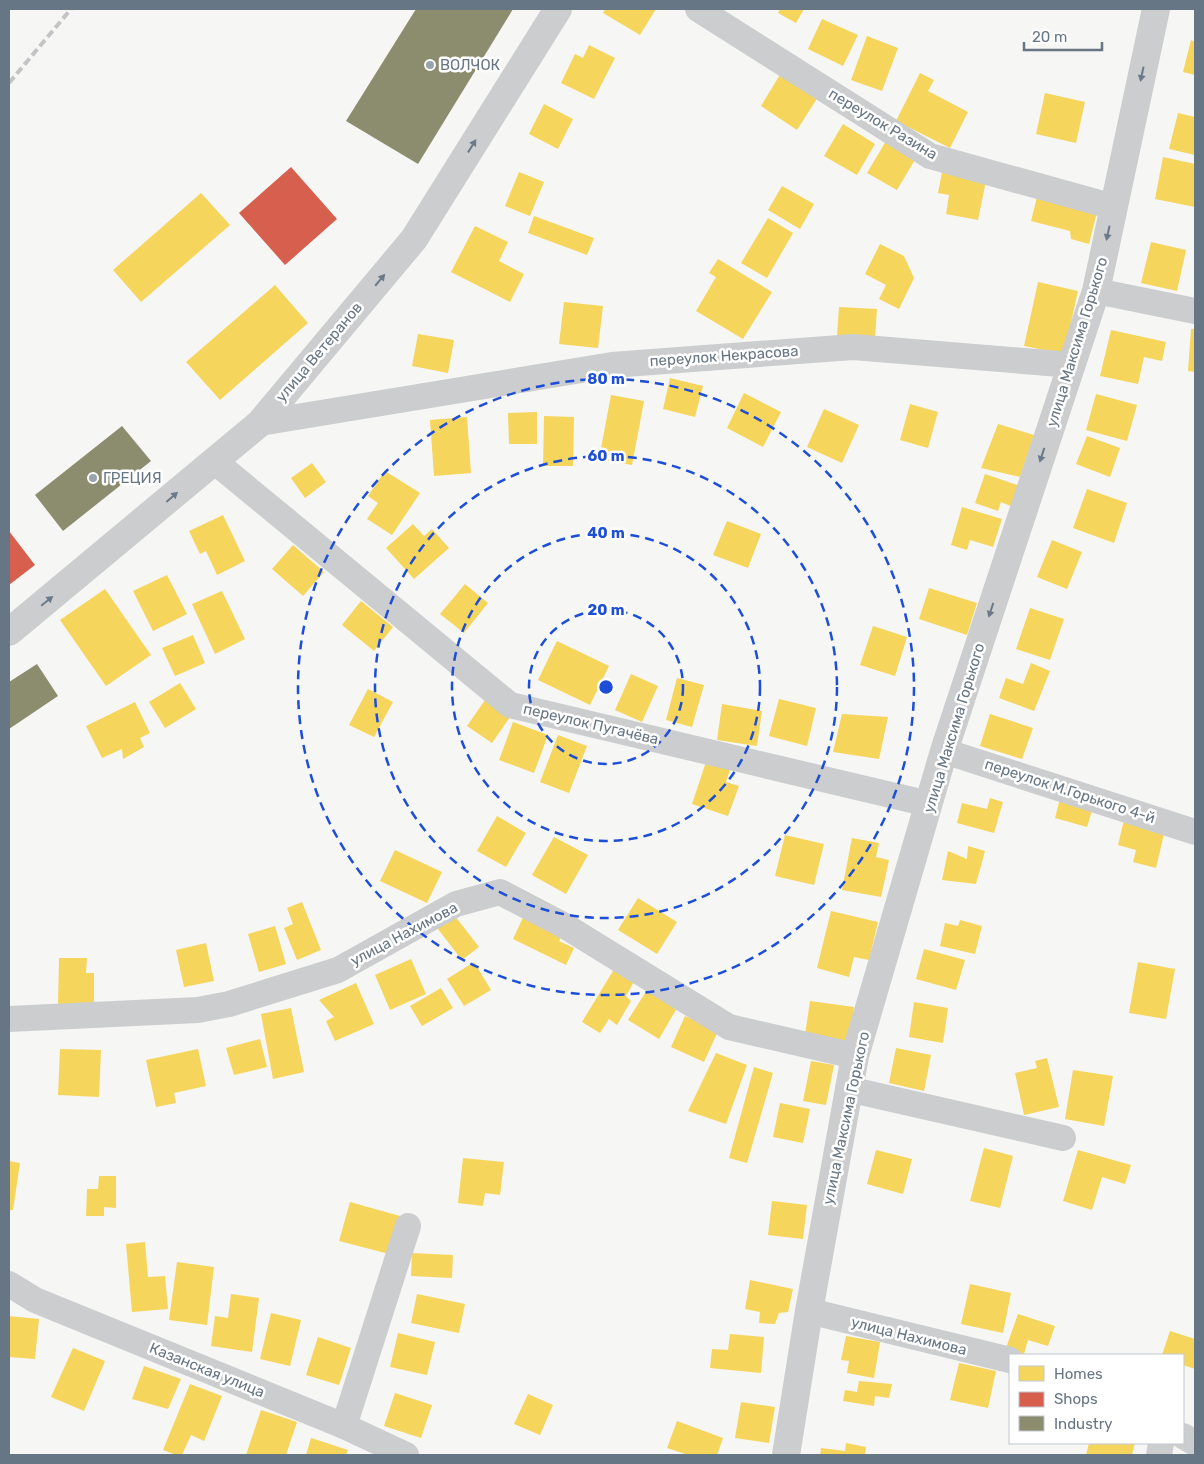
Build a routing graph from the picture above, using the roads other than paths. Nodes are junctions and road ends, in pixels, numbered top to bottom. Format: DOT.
graph roads {
  1 [pos="558,9"];
  2 [pos="698,9"];
  3 [pos="1156,9"];
  4 [pos="1114,207"];
  5 [pos="1096,291"];
  6 [pos="1195,312"];
  7 [pos="1072,365"];
  8 [pos="260,423"];
  9 [pos="214,461"];
  10 [pos="9,632"];
  11 [pos="944,751"];
  12 [pos="929,804"];
  13 [pos="1195,832"];
  14 [pos="9,1019"];
  15 [pos="855,1056"];
  16 [pos="848,1089"];
  17 [pos="1063,1138"];
  18 [pos="408,1226"];
  19 [pos="9,1284"];
  20 [pos="809,1311"];
  21 [pos="1009,1360"];
  22 [pos="344,1426"];
  23 [pos="406,1455"];
  24 [pos="786,1455"];
  8 -- 1 [label="street, улица Ветеранов, one-way"];
  2 -- 4 [label="street, переулок Разина"];
  3 -- 4 [label="street, улица Максима Горького, one-way"];
  4 -- 5 [label="street, улица Максима Горького, one-way"];
  5 -- 6 [label="street"];
  5 -- 7 [label="street, улица Максима Горького"];
  7 -- 8 [label="street, переулок Некрасова"];
  7 -- 11 [label="street, улица Максима Горького, one-way"];
  8 -- 9 [label="street, улица Ветеранов"];
  10 -- 9 [label="street, улица Ветеранов, one-way"];
  9 -- 12 [label="street, переулок Пугачёва"];
  11 -- 12 [label="street, улица Максима Горького"];
  11 -- 13 [label="street, переулок М.Горького 4-й"];
  12 -- 15 [label="street, улица Максима Горького"];
  14 -- 15 [label="street, улица Нахимова"];
  15 -- 16 [label="street, улица Максима Горького"];
  16 -- 17 [label="street"];
  16 -- 20 [label="street, улица Максима Горького"];
  18 -- 22 [label="street"];
  19 -- 22 [label="street, Казанская улица"];
  20 -- 21 [label="street, улица Нахимова"];
  20 -- 24 [label="street, улица Максима Горького"];
  22 -- 23 [label="street, Казанская улица"];
}
